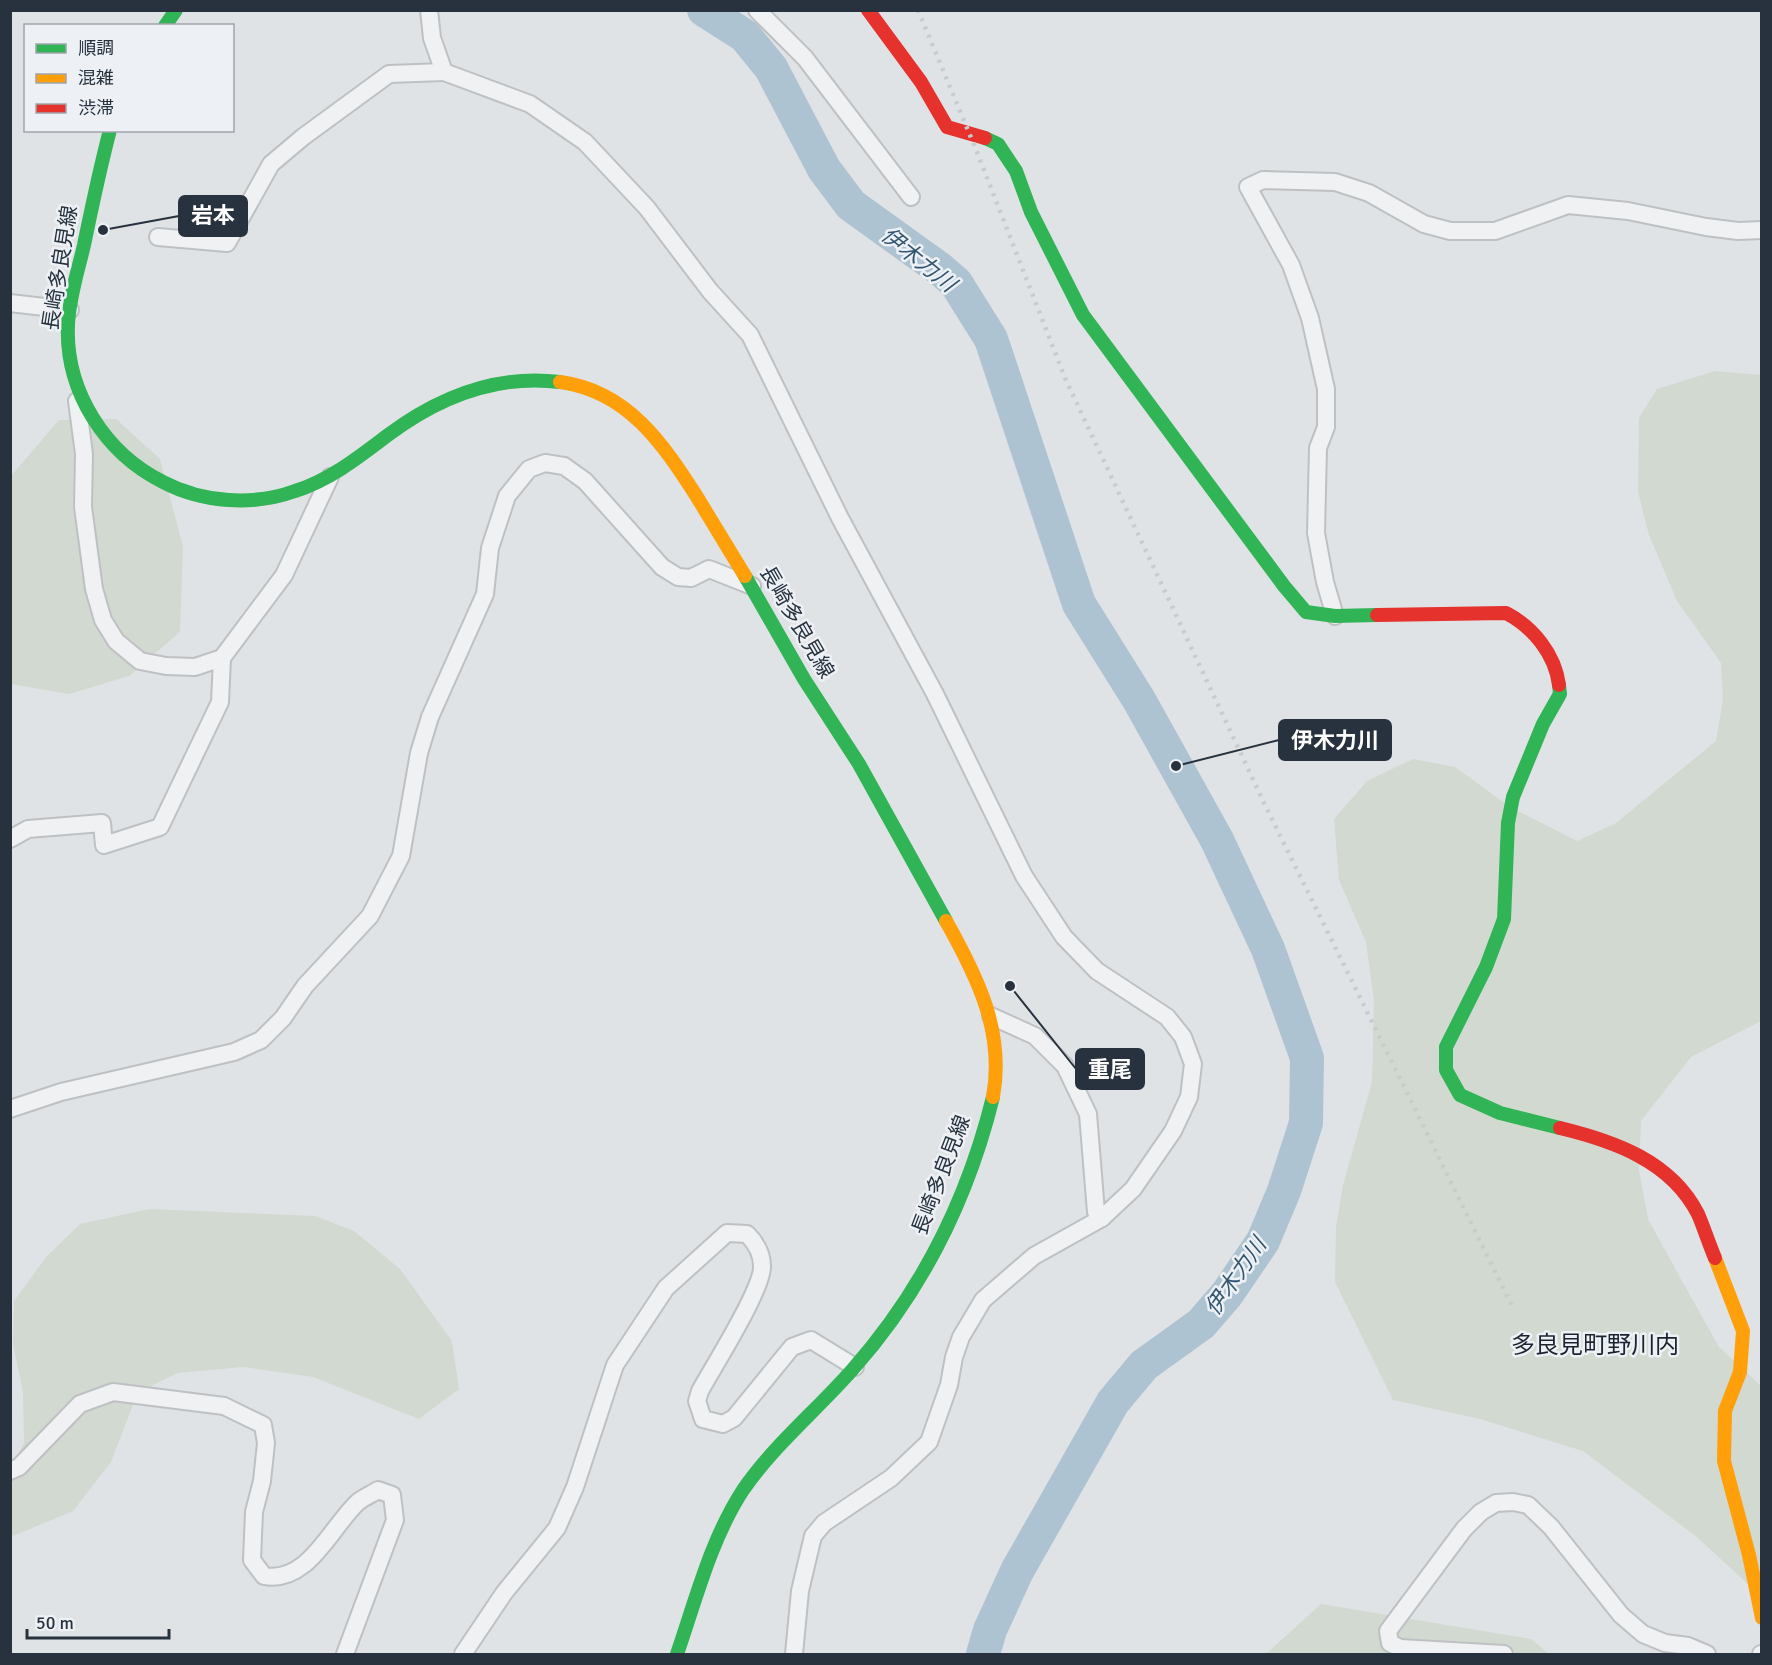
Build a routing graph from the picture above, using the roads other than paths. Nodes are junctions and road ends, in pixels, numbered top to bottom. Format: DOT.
graph roads {
  1 [pos="176,10"];
  2 [pos="429,10"];
  3 [pos="757,10"];
  4 [pos="868,10"];
  5 [pos="166,24"];
  6 [pos="444,72"];
  7 [pos="109,132"];
  8 [pos="911,197"];
  9 [pos="1761,230"];
  10 [pos="158,237"];
  11 [pos="10,303"];
  12 [pos="70,310"];
  13 [pos="74,382"];
  14 [pos="330,477"];
  15 [pos="752,586"];
  16 [pos="1335,616"];
  17 [pos="222,658"];
  18 [pos="10,839"];
  19 [pos="991,1016"];
  20 [pos="10,1109"];
  21 [pos="1102,1218"];
  22 [pos="855,1367"];
  23 [pos="10,1471"];
  24 [pos="1761,1618"];
  25 [pos="345,1654"];
  26 [pos="463,1654"];
  27 [pos="677,1654"];
  28 [pos="795,1654"];
  29 [pos="1504,1654"];
  30 [pos="1707,1654"];
  1 -- 5 [label="main road"];
  2 -- 6 [label="street"];
  3 -- 8 [label="street"];
  4 -- 16 [label="main road"];
  6 -- 10 [label="street"];
  6 -- 21 [label="street"];
  7 -- 12 [label="main road, 長崎多良見線"];
  9 -- 16 [label="street"];
  11 -- 12 [label="street"];
  12 -- 13 [label="main road, 長崎多良見線"];
  13 -- 14 [label="main road, 長崎多良見線"];
  13 -- 17 [label="street"];
  14 -- 15 [label="main road, 長崎多良見線"];
  14 -- 17 [label="street"];
  15 -- 19 [label="main road, 長崎多良見線"];
  15 -- 20 [label="street"];
  16 -- 24 [label="main road"];
  17 -- 18 [label="street"];
  19 -- 21 [label="street"];
  19 -- 22 [label="main road, 長崎多良見線"];
  21 -- 28 [label="street"];
  22 -- 26 [label="street"];
  22 -- 27 [label="main road, 長崎多良見線"];
  23 -- 25 [label="street"];
  29 -- 30 [label="street"];
}
